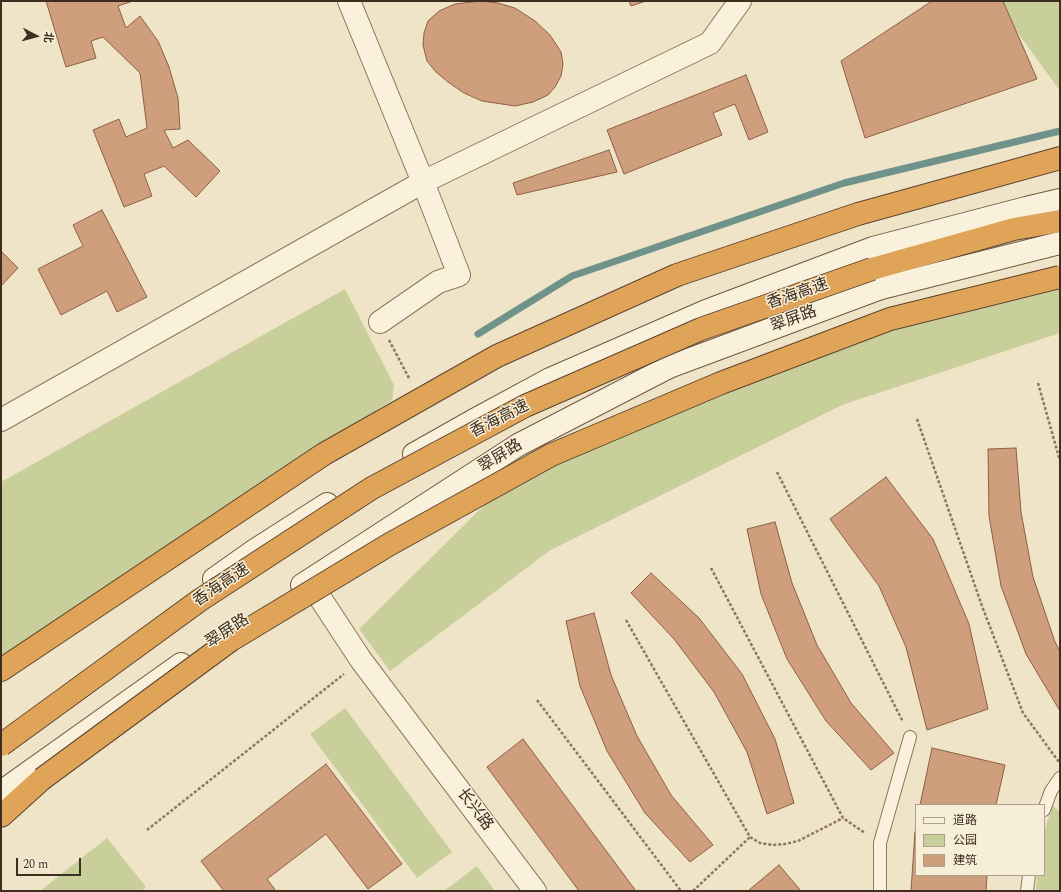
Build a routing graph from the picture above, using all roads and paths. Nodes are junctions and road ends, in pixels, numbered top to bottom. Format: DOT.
graph roads {
  1 [pos="349,1"];
  2 [pos="740,1"];
  3 [pos="1060,158"];
  4 [pos="423,182"];
  5 [pos="1060,200"];
  6 [pos="1060,221"];
  7 [pos="1060,243"];
  8 [pos="1060,277"];
  9 [pos="380,322"];
  10 [pos="1038,382"];
  11 [pos="412,384"];
  12 [pos="917,419"];
  13 [pos="1,420"];
  14 [pos="1060,461"];
  15 [pos="777,472"];
  16 [pos="711,568"];
  17 [pos="309,581"];
  18 [pos="626,620"];
  19 [pos="361,660"];
  20 [pos="1,670"];
  21 [pos="537,700"];
  22 [pos="1,732"];
  23 [pos="910,737"];
  24 [pos="1,745"];
  25 [pos="1060,763"];
  26 [pos="1060,778"];
  27 [pos="42,779"];
  28 [pos="1,792"];
  29 [pos="1,806"];
  30 [pos="1045,807"];
  31 [pos="1,816"];
  32 [pos="843,818"];
  33 [pos="147,830"];
  34 [pos="750,837"];
  35 [pos="880,843"];
  36 [pos="1029,876"];
  37 [pos="535,891"];
  38 [pos="681,891"];
  39 [pos="693,891"];
  40 [pos="880,891"];
  41 [pos="1027,891"];
  1 -- 4 [label="main road"];
  2 -- 4 [label="main road"];
  3 -- 20 [label="highway"];
  4 -- 9 [label="main road"];
  4 -- 13 [label="main road"];
  5 -- 22 [label="main road"];
  6 -- 24 [label="highway, 香海高速, bridge"];
  7 -- 17 [label="main road, 翠屏路"];
  8 -- 27 [label="highway, bridge"];
  9 -- 11 [label="path"];
  10 -- 14 [label="path"];
  12 -- 25 [label="path"];
  15 -- 23 [label="path"];
  16 -- 32 [label="path"];
  17 -- 19 [label="main road, 长兴路"];
  17 -- 28 [label="main road, 翠屏路"];
  18 -- 34 [label="path"];
  19 -- 33 [label="path"];
  19 -- 37 [label="main road, 长兴路"];
  21 -- 38 [label="path"];
  23 -- 35 [label="lane"];
  26 -- 30 [label="lane"];
  27 -- 29 [label="highway"];
  27 -- 31 [label="highway"];
  32 -- 34 [label="path"];
  32 -- 35 [label="path"];
  34 -- 39 [label="path"];
  35 -- 40 [label="lane"];
  36 -- 41 [label="lane"];
}
